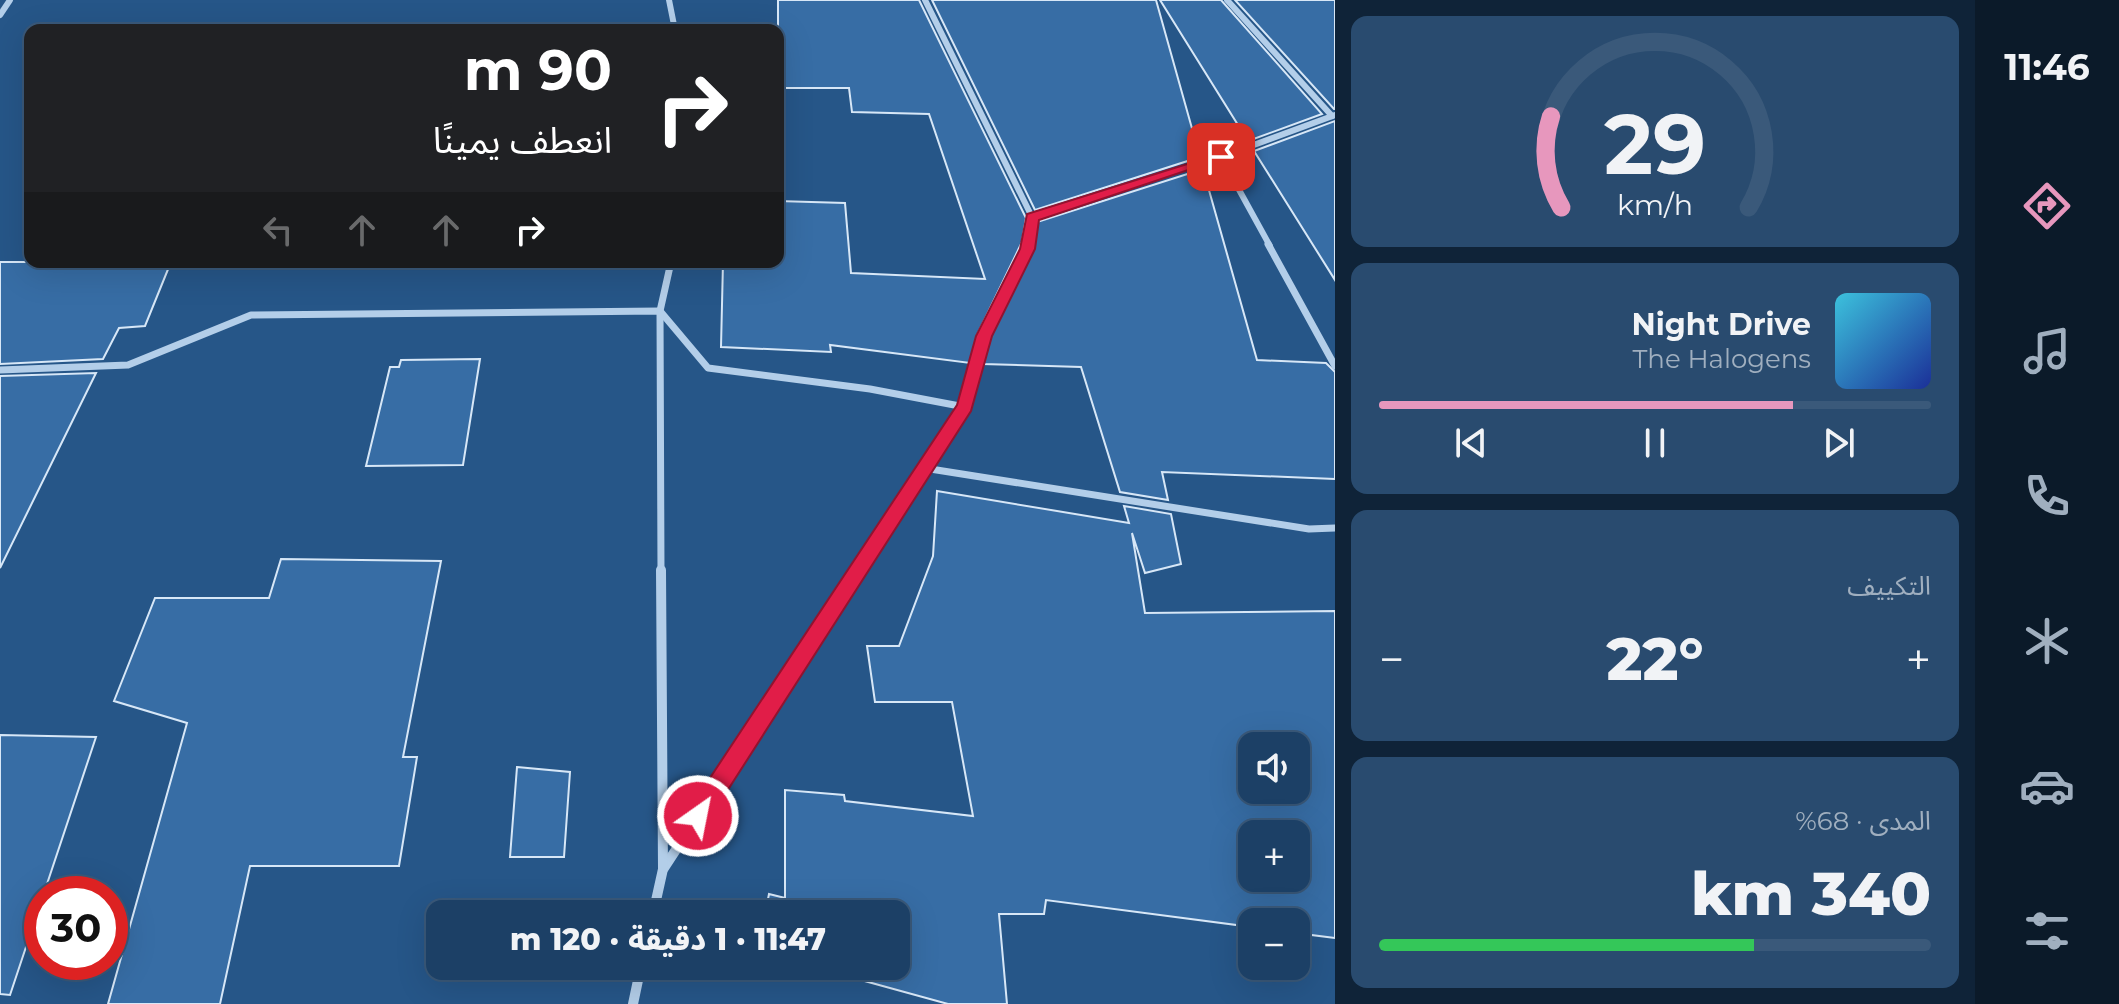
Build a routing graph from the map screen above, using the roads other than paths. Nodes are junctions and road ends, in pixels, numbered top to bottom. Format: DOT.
graph roads {
  1 [pos="10,0"];
  2 [pos="669,0"];
  3 [pos="925,0"];
  4 [pos="1227,0"];
  5 [pos="0,15"];
  6 [pos="674,24"];
  7 [pos="1333,115"];
  8 [pos="1221,157"];
  9 [pos="1032,217"];
  10 [pos="670,268"];
  11 [pos="660,311"];
  12 [pos="1335,366"];
  13 [pos="0,370"];
  14 [pos="965,407"];
  15 [pos="924,468"];
  16 [pos="1335,528"];
  17 [pos="663,869"];
  18 [pos="656,900"];
  19 [pos="638,980"];
  20 [pos="633,1004"];
  1 -- 5 [label="street"];
  2 -- 6 [label="street"];
  3 -- 9 [label="street"];
  4 -- 7 [label="street"];
  7 -- 8 [label="street"];
  8 -- 9 [label="street"];
  8 -- 12 [label="street"];
  9 -- 14 [label="street"];
  10 -- 11 [label="street"];
  11 -- 13 [label="street"];
  11 -- 14 [label="street"];
  11 -- 17 [label="street"];
  14 -- 15 [label="street"];
  15 -- 16 [label="street"];
  15 -- 17 [label="street"];
  17 -- 18 [label="street"];
  19 -- 20 [label="street"];
}
